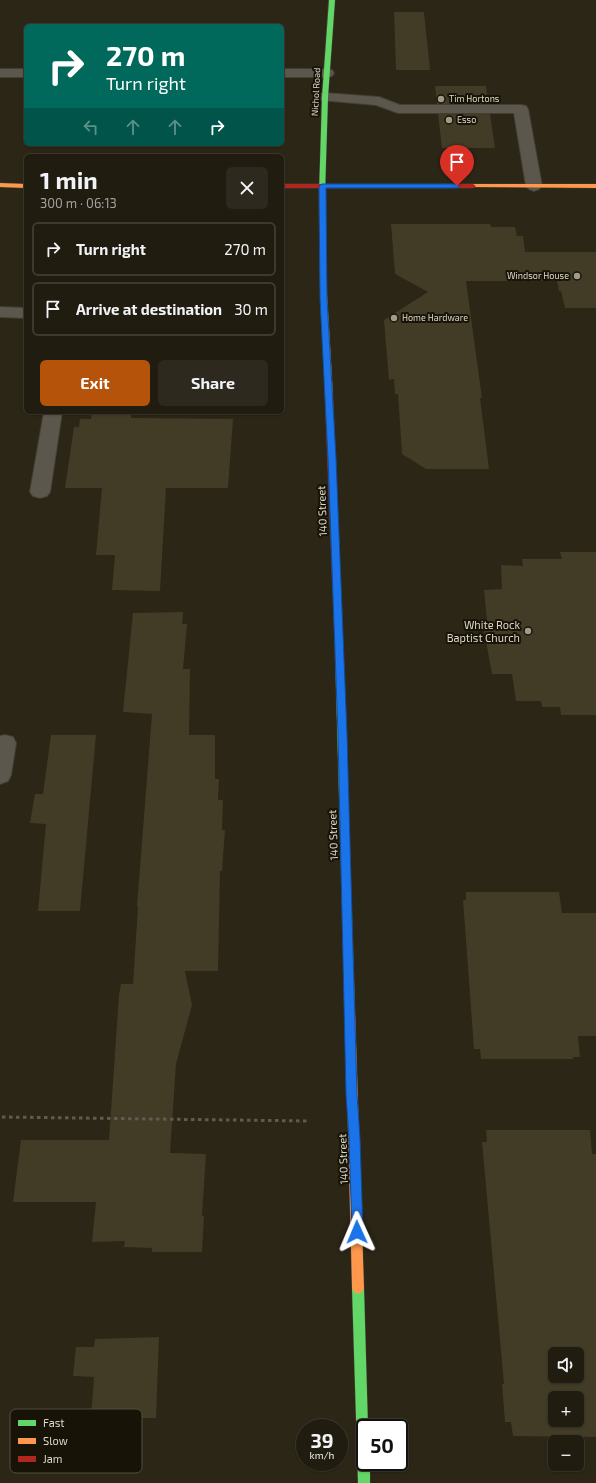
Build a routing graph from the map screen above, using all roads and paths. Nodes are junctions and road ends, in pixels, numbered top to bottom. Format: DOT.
graph roads {
  1 [pos="332,0"];
  2 [pos="0,73"];
  3 [pos="24,73"];
  4 [pos="284,73"];
  5 [pos="327,73"];
  6 [pos="325,97"];
  7 [pos="0,186"];
  8 [pos="24,186"];
  9 [pos="284,186"];
  10 [pos="322,186"];
  11 [pos="534,186"];
  12 [pos="596,186"];
  13 [pos="0,312"];
  14 [pos="24,312"];
  15 [pos="53,414"];
  16 [pos="40,492"];
  17 [pos="5,743"];
  18 [pos="0,775"];
  19 [pos="2,1117"];
  20 [pos="308,1121"];
  21 [pos="364,1483"];
  1 -- 5 [label="main road, Nichol Road"];
  2 -- 3 [label="lane"];
  4 -- 5 [label="lane"];
  5 -- 6 [label="main road, Nichol Road"];
  6 -- 10 [label="main road, Nichol Road"];
  6 -- 11 [label="lane"];
  7 -- 8 [label="main road"];
  9 -- 10 [label="main road"];
  10 -- 11 [label="main road"];
  10 -- 21 [label="main road, 140 Street"];
  11 -- 12 [label="main road"];
  13 -- 14 [label="lane"];
  15 -- 16 [label="lane"];
  17 -- 18 [label="lane"];
  19 -- 20 [label="path"];
}
